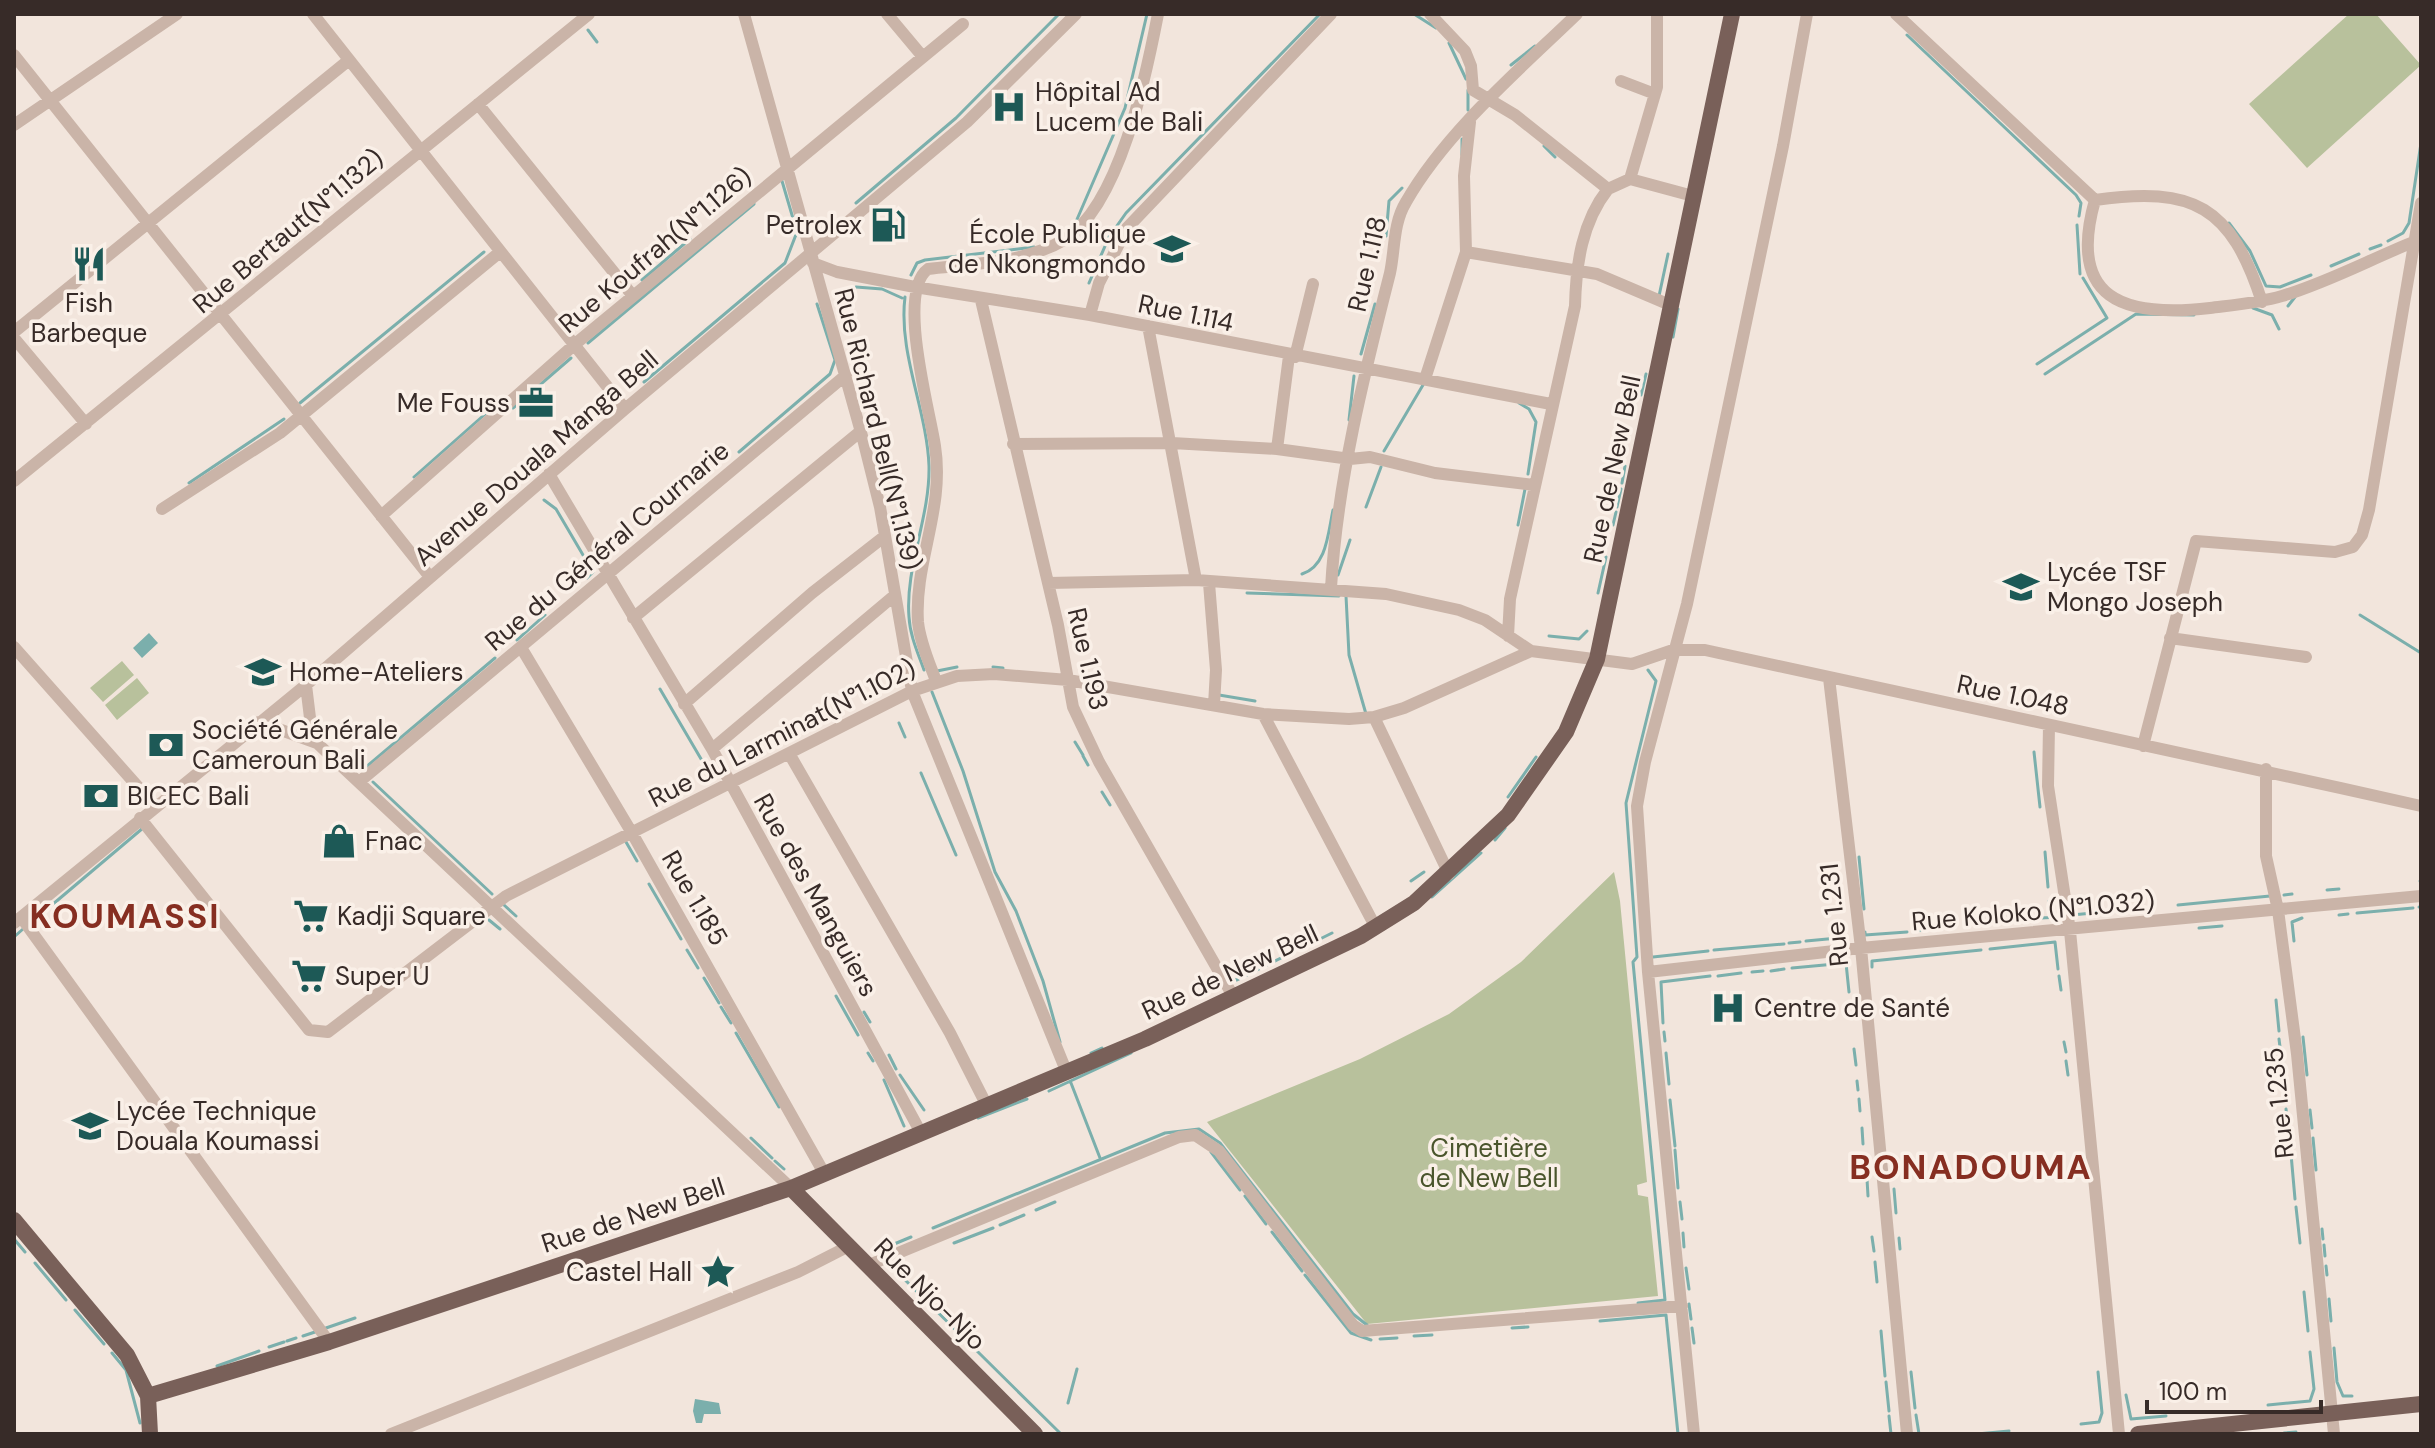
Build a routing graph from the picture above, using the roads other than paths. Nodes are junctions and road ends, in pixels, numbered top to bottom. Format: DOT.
graph roads {
  1 [pos="177,14"];
  2 [pos="313,14"];
  3 [pos="589,14"];
  4 [pos="744,14"];
  5 [pos="887,14"];
  6 [pos="1076,14"];
  7 [pos="1158,14"];
  8 [pos="1331,14"];
  9 [pos="1430,14"];
  10 [pos="1577,14"];
  11 [pos="1657,14"];
  12 [pos="1732,14"];
  13 [pos="1807,14"];
  14 [pos="1896,14"];
  15 [pos="963,24"];
  16 [pos="14,55"];
  17 [pos="923,57"];
  18 [pos="349,60"];
  19 [pos="1621,81"];
  20 [pos="1655,94"];
  21 [pos="50,101"];
  22 [pos="1489,101"];
  23 [pos="478,104"];
  24 [pos="1471,121"];
  25 [pos="14,125"];
  26 [pos="420,150"];
  27 [pos="786,169"];
  28 [pos="1630,179"];
  29 [pos="1608,189"];
  30 [pos="1693,196"];
  31 [pos="2095,200"];
  32 [pos="2420,209"];
  33 [pos="147,226"];
  34 [pos="2411,243"];
  35 [pos="500,252"];
  36 [pos="1466,252"];
  37 [pos="812,258"];
  38 [pos="1576,272"];
  39 [pos="1313,284"];
  40 [pos="915,287"];
  41 [pos="633,296"];
  42 [pos="981,300"];
  43 [pos="2262,302"];
  44 [pos="1670,305"];
  45 [pos="1090,315"];
  46 [pos="220,316"];
  47 [pos="1148,326"];
  48 [pos="14,335"];
  49 [pos="574,345"];
  50 [pos="1292,356"];
  51 [pos="1363,368"];
  52 [pos="846,375"];
  53 [pos="1425,379"];
  54 [pos="1551,404"];
  55 [pos="625,409"];
  56 [pos="301,416"];
  57 [pos="86,424"];
  58 [pos="861,431"];
  59 [pos="1172,443"];
  60 [pos="1013,444"];
  61 [pos="1277,449"];
  62 [pos="1350,459"];
  63 [pos="549,474"];
  64 [pos="14,481"];
  65 [pos="1534,485"];
  66 [pos="162,509"];
  67 [pos="381,516"];
  68 [pos="885,536"];
  69 [pos="607,574"];
  70 [pos="430,577"];
  71 [pos="1202,582"];
  72 [pos="1048,583"];
  73 [pos="1331,588"];
  74 [pos="895,595"];
  75 [pos="633,618"];
  76 [pos="1508,636"];
  77 [pos="2170,638"];
  78 [pos="14,647"];
  79 [pos="522,649"];
  80 [pos="1673,650"];
  81 [pos="1531,651"];
  82 [pos="2306,657"];
  83 [pos="1597,659"];
  84 [pos="1829,678"];
  85 [pos="1068,680"];
  86 [pos="936,681"];
  87 [pos="306,685"];
  88 [pos="912,691"];
  89 [pos="684,704"];
  90 [pos="1214,705"];
  91 [pos="1263,714"];
  92 [pos="1374,717"];
  93 [pos="259,722"];
  94 [pos="2049,725"];
  95 [pos="317,743"];
  96 [pos="2143,746"];
  97 [pos="712,749"];
  98 [pos="790,755"];
  99 [pos="2266,769"];
  100 [pos="359,782"];
  101 [pos="730,785"];
  102 [pos="155,806"];
  103 [pos="2421,806"];
  104 [pos="140,818"];
  105 [pos="632,833"];
  106 [pos="1449,874"];
  107 [pos="2421,896"];
  108 [pos="491,906"];
  109 [pos="2278,910"];
  110 [pos="18,920"];
  111 [pos="1376,928"];
  112 [pos="2070,931"];
  113 [pos="1861,948"];
  114 [pos="1648,972"];
  115 [pos="1233,996"];
  116 [pos="1067,1073"];
  117 [pos="987,1106"];
  118 [pos="920,1131"];
  119 [pos="824,1173"];
  120 [pos="791,1188"];
  121 [pos="14,1220"];
  122 [pos="849,1246"];
  123 [pos="869,1265"];
  124 [pos="1682,1306"];
  125 [pos="329,1342"];
  126 [pos="148,1396"];
  127 [pos="2421,1404"];
  128 [pos="2332,1412"];
  129 [pos="150,1434"];
  130 [pos="391,1434"];
  131 [pos="1035,1434"];
  132 [pos="1694,1434"];
  133 [pos="1907,1434"];
  134 [pos="2119,1434"];
  135 [pos="2138,1434"];
  136 [pos="2334,1434"];
  1 -- 21 [label="street"];
  2 -- 18 [label="street"];
  3 -- 23 [label="street, Rue Bertaut(N°1.132)"];
  4 -- 27 [label="street, Rue Richard Bell(N°1.139)"];
  5 -- 17 [label="street"];
  6 -- 37 [label="street, Avenue Douala Manga Bell"];
  7 -- 40 [label="street"];
  8 -- 45 [label="street"];
  9 -- 22 [label="street"];
  10 -- 22 [label="street, Rue 1.118"];
  11 -- 20 [label="street"];
  12 -- 30 [label="main road, Rue de New Bell"];
  13 -- 80 [label="street"];
  14 -- 31 [label="street"];
  15 -- 17 [label="street, Rue Koufrah(N°1.126)"];
  16 -- 21 [label="street"];
  17 -- 27 [label="street, Rue Koufrah(N°1.126)"];
  18 -- 26 [label="street"];
  18 -- 33 [label="street"];
  19 -- 20 [label="street"];
  20 -- 28 [label="street"];
  21 -- 25 [label="street"];
  21 -- 33 [label="street"];
  22 -- 24 [label="street, Rue 1.118"];
  22 -- 29 [label="street"];
  23 -- 26 [label="street, Rue Bertaut(N°1.132)"];
  23 -- 41 [label="street"];
  24 -- 36 [label="street"];
  24 -- 51 [label="street, Rue 1.118"];
  26 -- 35 [label="street"];
  26 -- 46 [label="street, Rue Bertaut(N°1.132)"];
  27 -- 37 [label="street, Rue Richard Bell(N°1.139)"];
  27 -- 41 [label="street, Rue Koufrah(N°1.126)"];
  28 -- 29 [label="street"];
  28 -- 30 [label="street"];
  29 -- 38 [label="street"];
  30 -- 44 [label="main road, Rue de New Bell"];
  31 -- 43 [label="street"];
  31 -- 43 [label="street"];
  32 -- 34 [label="street"];
  33 -- 46 [label="street"];
  33 -- 48 [label="street"];
  34 -- 43 [label="street"];
  34 -- 77 [label="street"];
  35 -- 49 [label="street"];
  35 -- 56 [label="street"];
  36 -- 38 [label="street"];
  36 -- 53 [label="street"];
  37 -- 40 [label="street, Rue 1.114"];
  37 -- 52 [label="street, Rue Richard Bell(N°1.139)"];
  37 -- 55 [label="street, Avenue Douala Manga Bell"];
  38 -- 44 [label="street"];
  38 -- 54 [label="street"];
  39 -- 50 [label="street"];
  40 -- 42 [label="street, Rue 1.114"];
  40 -- 86 [label="street"];
  41 -- 49 [label="street, Rue Koufrah(N°1.126)"];
  42 -- 45 [label="street, Rue 1.114"];
  42 -- 60 [label="street, Rue 1.193"];
  44 -- 83 [label="main road, Rue de New Bell"];
  45 -- 47 [label="street, Rue 1.114"];
  46 -- 56 [label="street"];
  46 -- 57 [label="street, Rue Bertaut(N°1.132)"];
  47 -- 50 [label="street, Rue 1.114"];
  47 -- 59 [label="street"];
  48 -- 57 [label="street"];
  49 -- 55 [label="street"];
  49 -- 67 [label="street, Rue Koufrah(N°1.126)"];
  50 -- 51 [label="street, Rue 1.114"];
  50 -- 61 [label="street"];
  51 -- 53 [label="street, Rue 1.114"];
  51 -- 62 [label="street, Rue 1.118"];
  52 -- 58 [label="street, Rue Richard Bell(N°1.139)"];
  52 -- 69 [label="street, Rue du Général Cournarie"];
  53 -- 54 [label="street, Rue 1.114"];
  54 -- 65 [label="street"];
  55 -- 63 [label="street, Avenue Douala Manga Bell"];
  56 -- 66 [label="street"];
  56 -- 67 [label="street"];
  57 -- 64 [label="street, Rue Bertaut(N°1.132)"];
  58 -- 68 [label="street, Rue Richard Bell(N°1.139)"];
  58 -- 75 [label="street"];
  59 -- 60 [label="street"];
  59 -- 61 [label="street"];
  59 -- 71 [label="street"];
  60 -- 72 [label="street, Rue 1.193"];
  61 -- 62 [label="street"];
  62 -- 65 [label="street"];
  62 -- 73 [label="street, Rue 1.118"];
  63 -- 69 [label="street, Rue des Manguiers"];
  63 -- 70 [label="street, Avenue Douala Manga Bell"];
  65 -- 76 [label="street"];
  67 -- 70 [label="street"];
  68 -- 74 [label="street, Rue Richard Bell(N°1.139)"];
  68 -- 89 [label="street"];
  69 -- 75 [label="street, Rue des Manguiers"];
  69 -- 79 [label="street, Rue du Général Cournarie"];
  70 -- 87 [label="street, Avenue Douala Manga Bell"];
  71 -- 72 [label="street"];
  71 -- 73 [label="street"];
  71 -- 90 [label="street"];
  72 -- 85 [label="street, Rue 1.193"];
  73 -- 76 [label="street"];
  74 -- 88 [label="street, Rue Richard Bell(N°1.139)"];
  74 -- 97 [label="street"];
  75 -- 89 [label="street, Rue des Manguiers"];
  76 -- 81 [label="street"];
  77 -- 82 [label="street"];
  77 -- 96 [label="street"];
  78 -- 102 [label="street"];
  79 -- 100 [label="street, Rue du Général Cournarie"];
  79 -- 105 [label="street, Rue 1.185"];
  80 -- 83 [label="street, Rue 1.048"];
  80 -- 84 [label="street, Rue 1.048"];
  80 -- 114 [label="street"];
  81 -- 83 [label="street"];
  81 -- 92 [label="street, Rue du Larminat(N°1.102)"];
  83 -- 106 [label="main road, Rue de New Bell"];
  84 -- 94 [label="street, Rue 1.048"];
  84 -- 113 [label="street, Rue 1.231"];
  85 -- 86 [label="street, Rue du Larminat(N°1.102)"];
  85 -- 90 [label="street, Rue du Larminat(N°1.102)"];
  85 -- 115 [label="street, Rue 1.193"];
  86 -- 88 [label="street, Rue du Larminat(N°1.102)"];
  87 -- 93 [label="street, Avenue Douala Manga Bell"];
  87 -- 95 [label="street"];
  88 -- 98 [label="street, Rue du Larminat(N°1.102)"];
  88 -- 116 [label="street, Rue Richard Bell(N°1.139)"];
  89 -- 97 [label="street, Rue des Manguiers"];
  90 -- 91 [label="street, Rue du Larminat(N°1.102)"];
  91 -- 92 [label="street, Rue du Larminat(N°1.102)"];
  91 -- 111 [label="street"];
  92 -- 106 [label="street"];
  93 -- 95 [label="street"];
  93 -- 102 [label="street, Avenue Douala Manga Bell"];
  94 -- 96 [label="street, Rue 1.048"];
  94 -- 112 [label="street"];
  95 -- 100 [label="street"];
  96 -- 99 [label="street, Rue 1.048"];
  97 -- 101 [label="street, Rue des Manguiers"];
  98 -- 101 [label="street, Rue du Larminat(N°1.102)"];
  98 -- 117 [label="street"];
  99 -- 103 [label="street, Rue 1.048"];
  99 -- 109 [label="street, Rue 1.235"];
  100 -- 108 [label="street"];
  101 -- 105 [label="street, Rue du Larminat(N°1.102)"];
  101 -- 118 [label="street, Rue des Manguiers"];
  102 -- 104 [label="street, Avenue Douala Manga Bell"];
  104 -- 108 [label="street, Rue du Larminat(N°1.102)"];
  104 -- 110 [label="street, Avenue Douala Manga Bell"];
  105 -- 108 [label="street, Rue du Larminat(N°1.102)"];
  105 -- 119 [label="street, Rue 1.185"];
  106 -- 111 [label="main road, Rue de New Bell"];
  107 -- 109 [label="street, Rue Koloko (N°1.032)"];
  108 -- 120 [label="street"];
  109 -- 112 [label="street, Rue Koloko (N°1.032)"];
  109 -- 128 [label="street, Rue 1.235"];
  110 -- 125 [label="street"];
  111 -- 115 [label="main road, Rue de New Bell"];
  112 -- 113 [label="street, Rue Koloko (N°1.032)"];
  112 -- 134 [label="street"];
  113 -- 114 [label="street, Rue Koloko (N°1.032)"];
  113 -- 133 [label="street, Rue 1.231"];
  114 -- 124 [label="street"];
  115 -- 116 [label="main road, Rue de New Bell"];
  116 -- 117 [label="main road, Rue de New Bell"];
  117 -- 118 [label="main road, Rue de New Bell"];
  118 -- 119 [label="main road, Rue de New Bell"];
  119 -- 120 [label="main road, Rue de New Bell"];
  120 -- 122 [label="main road, Rue Njo-Njo"];
  120 -- 125 [label="main road, Rue de New Bell"];
  121 -- 126 [label="main road"];
  122 -- 123 [label="main road, Rue Njo-Njo"];
  122 -- 130 [label="street"];
  123 -- 124 [label="street"];
  123 -- 131 [label="main road, Rue Njo-Njo"];
  124 -- 132 [label="street"];
  125 -- 126 [label="main road, Rue de New Bell"];
  126 -- 129 [label="main road"];
  127 -- 128 [label="main road"];
  128 -- 135 [label="main road"];
  128 -- 136 [label="street, Rue 1.235"];
}
